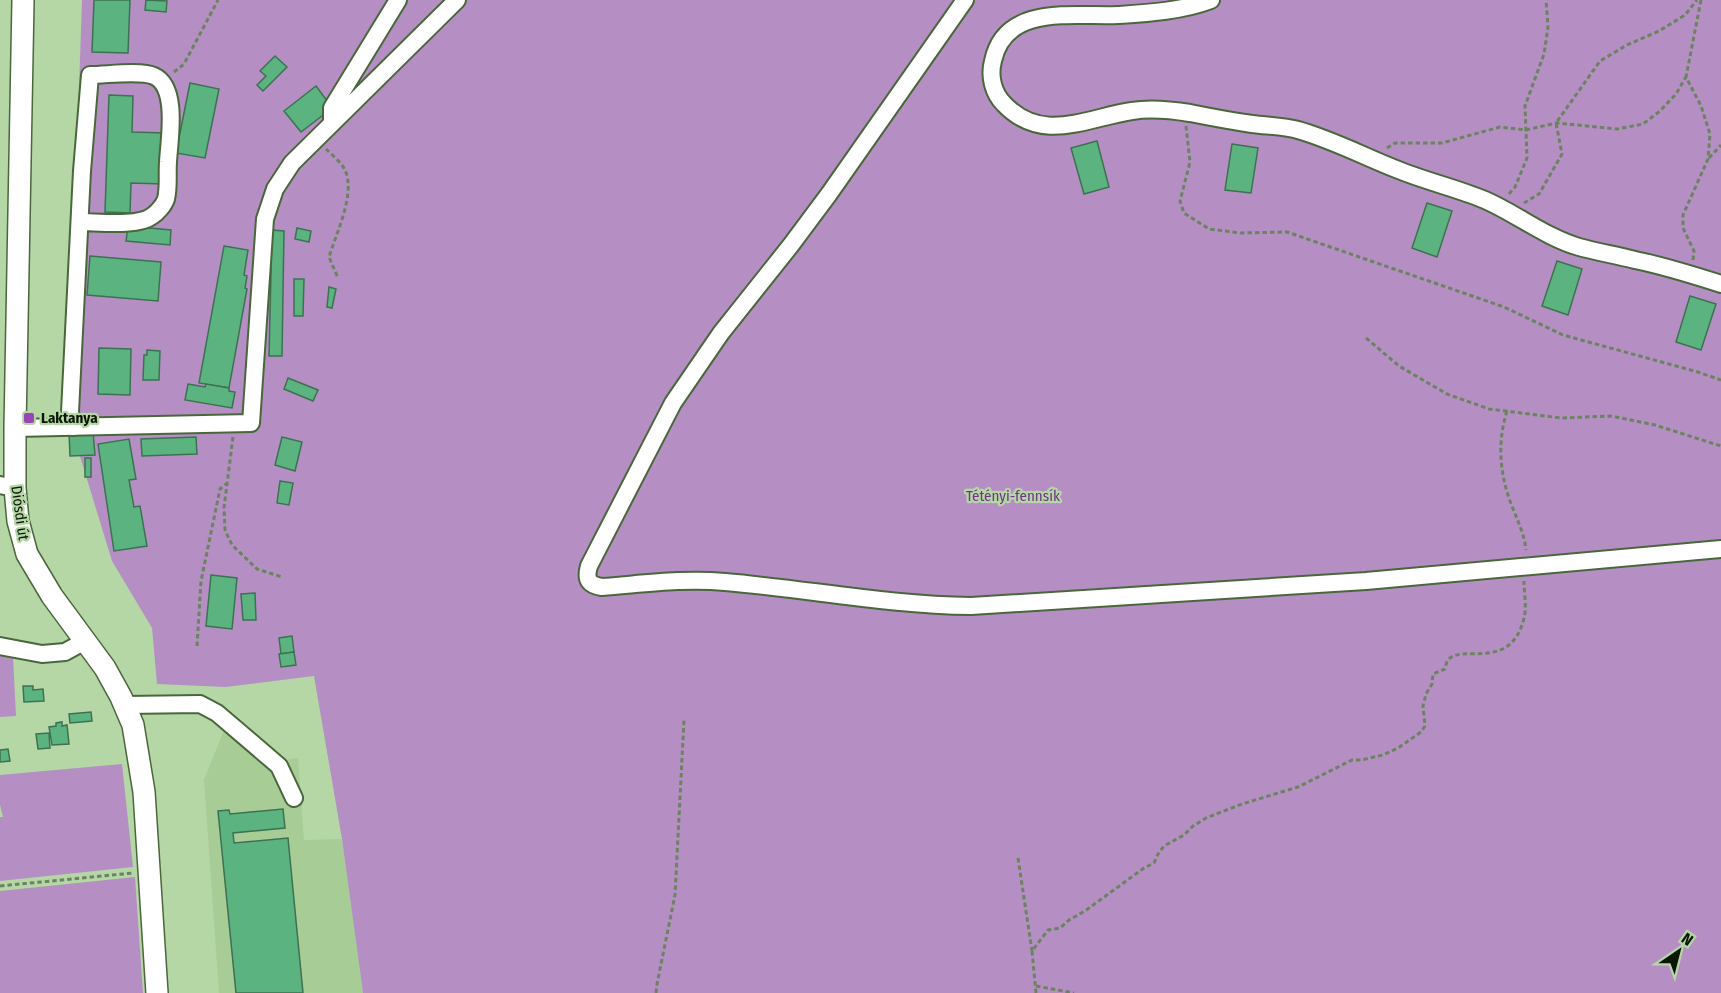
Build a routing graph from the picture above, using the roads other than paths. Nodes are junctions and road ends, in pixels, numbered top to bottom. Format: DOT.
graph roads {
  1 [pos="23,0"];
  2 [pos="398,0"];
  3 [pos="457,0"];
  4 [pos="964,0"];
  5 [pos="1211,0"];
  6 [pos="332,123"];
  7 [pos="80,222"];
  8 [pos="1721,284"];
  9 [pos="73,427"];
  10 [pos="15,428"];
  11 [pos="7,487"];
  12 [pos="1721,549"];
  13 [pos="86,640"];
  14 [pos="0,646"];
  15 [pos="125,705"];
  16 [pos="294,798"];
  17 [pos="157,993"];
  1 -- 10 [label="main road, Diósdi út"];
  2 -- 6 [label="street"];
  3 -- 6 [label="street"];
  4 -- 12 [label="street"];
  5 -- 8 [label="street"];
  6 -- 9 [label="street"];
  7 -- 7 [label="street"];
  7 -- 9 [label="street"];
  9 -- 10 [label="street"];
  10 -- 11 [label="main road, Diósdi út"];
  11 -- 13 [label="main road, Diósdi út"];
  13 -- 14 [label="street"];
  13 -- 15 [label="main road, Diósdi út"];
  15 -- 16 [label="street"];
  15 -- 17 [label="main road, Diósdi út"];
}
